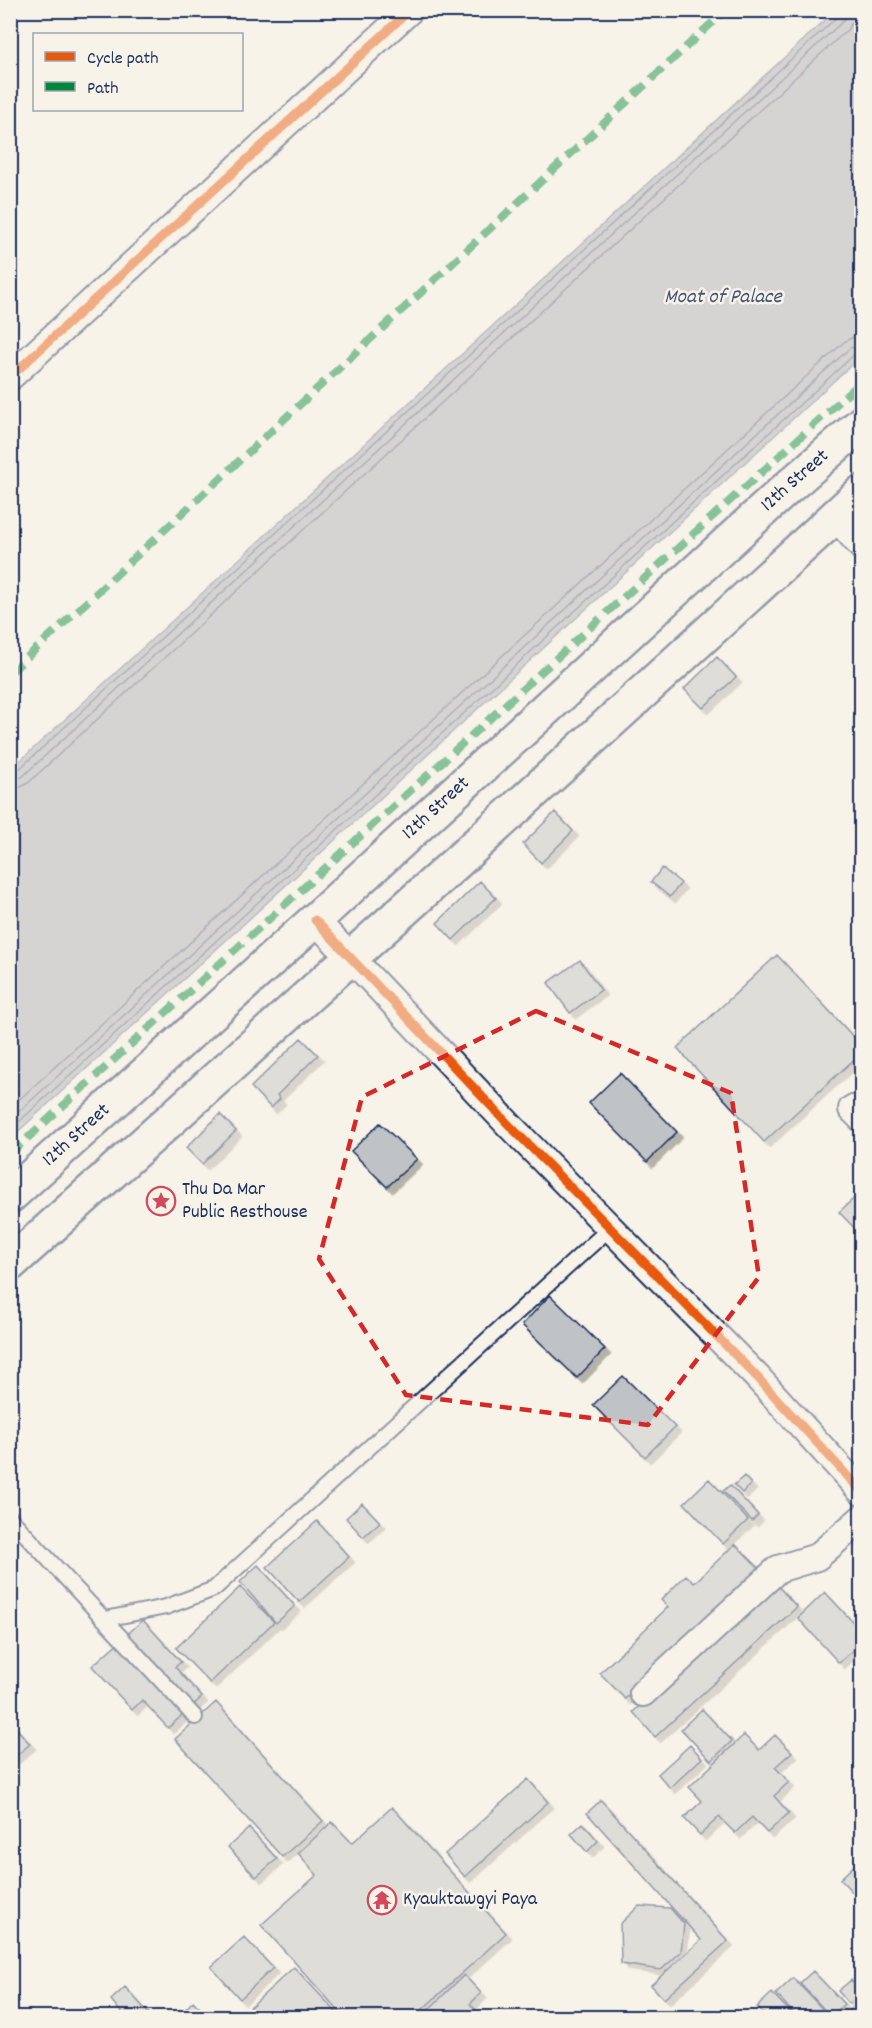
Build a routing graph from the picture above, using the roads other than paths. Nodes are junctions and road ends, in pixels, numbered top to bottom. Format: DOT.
graph roads {
  1 [pos="410,10"];
  2 [pos="10,377"];
  3 [pos="861,423"];
  4 [pos="861,492"];
  5 [pos="835,516"];
  6 [pos="861,547"];
  7 [pos="315,920"];
  8 [pos="351,958"];
  9 [pos="10,1196"];
  10 [pos="610,1228"];
  11 [pos="10,1264"];
  12 [pos="861,1492"];
  13 [pos="861,1518"];
  14 [pos="12,1520"];
  15 [pos="105,1619"];
  16 [pos="643,1693"];
  17 [pos="195,1717"];
  1 -- 2 [label="street"];
  3 -- 7 [label="main road, 12th Street"];
  4 -- 5 [label="main road"];
  5 -- 6 [label="street"];
  5 -- 8 [label="main road"];
  7 -- 8 [label="street"];
  7 -- 9 [label="main road, 12th Street"];
  8 -- 10 [label="street"];
  8 -- 11 [label="main road"];
  10 -- 12 [label="street"];
  10 -- 15 [label="lane"];
  13 -- 16 [label="street"];
  14 -- 15 [label="lane"];
  15 -- 17 [label="lane"];
}
